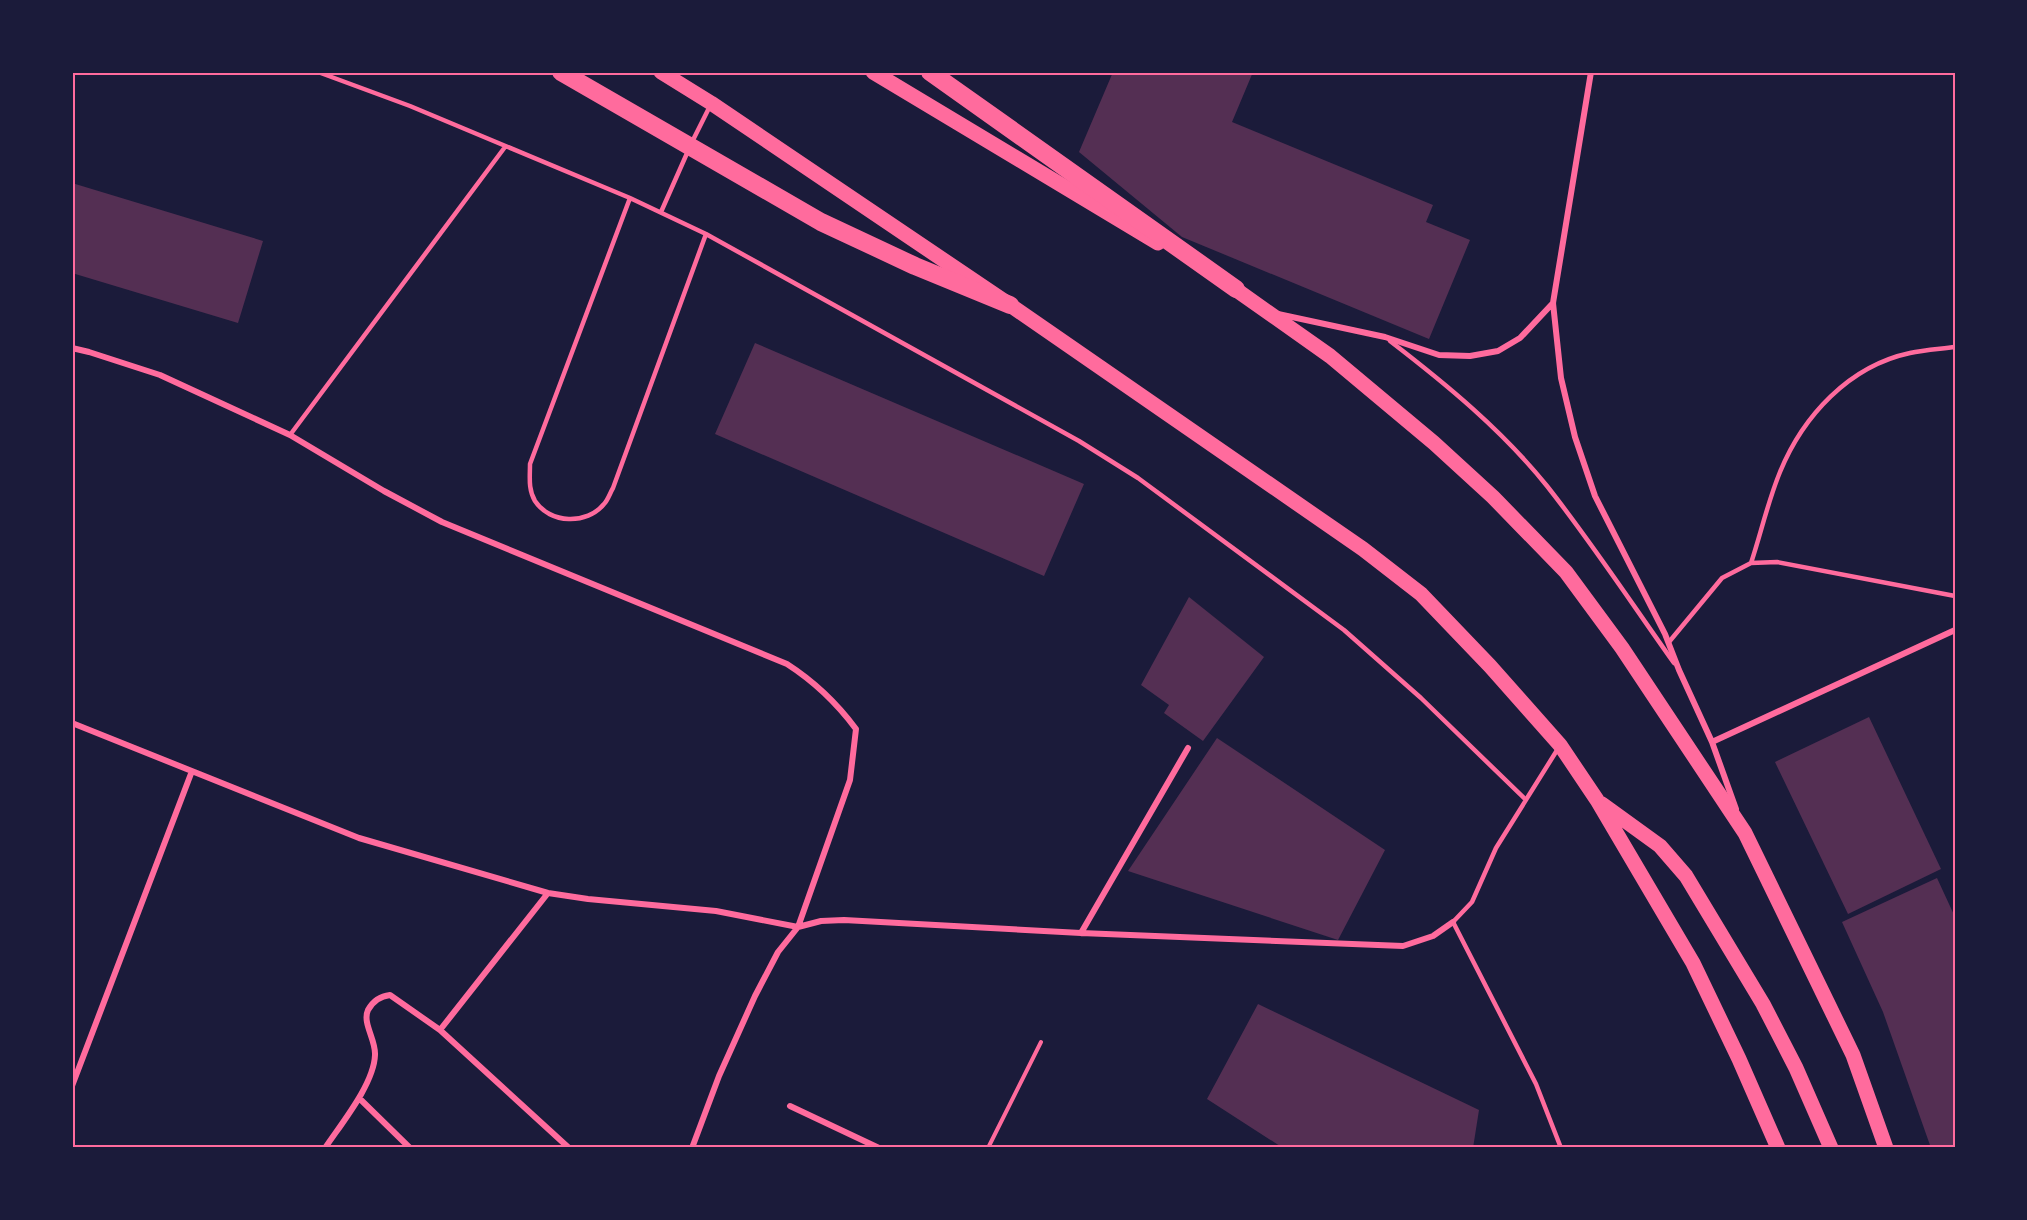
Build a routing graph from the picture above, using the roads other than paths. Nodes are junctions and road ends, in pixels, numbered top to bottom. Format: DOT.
graph roads {
  1 [pos="318,72"];
  2 [pos="561,72"];
  3 [pos="661,72"];
  4 [pos="873,72"];
  5 [pos="930,72"];
  6 [pos="1591,72"];
  7 [pos="711,103"];
  8 [pos="505,147"];
  9 [pos="690,147"];
  10 [pos="630,198"];
  11 [pos="661,212"];
  12 [pos="706,234"];
  13 [pos="1236,289"];
  14 [pos="1553,303"];
  15 [pos="1010,305"];
  16 [pos="1268,312"];
  17 [pos="1385,337"];
  18 [pos="1955,347"];
  19 [pos="72,348"];
  20 [pos="290,435"];
  21 [pos="1751,563"];
  22 [pos="1955,596"];
  23 [pos="1955,630"];
  24 [pos="1669,642"];
  25 [pos="1679,670"];
  26 [pos="72,723"];
  27 [pos="1712,742"];
  28 [pos="1560,745"];
  29 [pos="1188,748"];
  30 [pos="192,771"];
  31 [pos="1525,799"];
  32 [pos="1597,800"];
  33 [pos="1745,833"];
  34 [pos="548,893"];
  35 [pos="1453,922"];
  36 [pos="798,927"];
  37 [pos="1081,933"];
  38 [pos="440,1030"];
  39 [pos="72,1086"];
  40 [pos="359,1098"];
  41 [pos="790,1106"];
  42 [pos="325,1148"];
  43 [pos="410,1148"];
  44 [pos="569,1148"];
  45 [pos="692,1148"];
  46 [pos="879,1148"];
  47 [pos="1561,1148"];
  48 [pos="1778,1148"];
  49 [pos="1831,1148"];
  50 [pos="1886,1148"];
  1 -- 8 [label="lane"];
  2 -- 9 [label="highway"];
  3 -- 7 [label="main road"];
  4 -- 13 [label="main road"];
  5 -- 13 [label="highway"];
  6 -- 14 [label="street"];
  7 -- 9 [label="lane"];
  7 -- 15 [label="main road"];
  8 -- 10 [label="lane"];
  8 -- 20 [label="lane"];
  9 -- 11 [label="lane"];
  9 -- 15 [label="highway"];
  10 -- 11 [label="lane"];
  10 -- 12 [label="lane"];
  11 -- 12 [label="lane"];
  12 -- 31 [label="lane"];
  13 -- 16 [label="main road"];
  14 -- 17 [label="street"];
  14 -- 24 [label="street"];
  15 -- 28 [label="main road"];
  16 -- 17 [label="street"];
  16 -- 33 [label="main road"];
  17 -- 25 [label="lane"];
  18 -- 21 [label="lane"];
  19 -- 20 [label="street"];
  20 -- 36 [label="street"];
  21 -- 22 [label="lane"];
  21 -- 24 [label="lane"];
  23 -- 27 [label="street"];
  24 -- 25 [label="street"];
  25 -- 27 [label="street"];
  26 -- 30 [label="street"];
  27 -- 33 [label="street"];
  28 -- 31 [label="lane"];
  28 -- 32 [label="main road"];
  29 -- 37 [label="street"];
  30 -- 34 [label="street"];
  30 -- 39 [label="street"];
  31 -- 35 [label="lane"];
  32 -- 48 [label="main road"];
  32 -- 49 [label="main road"];
  33 -- 50 [label="main road"];
  34 -- 36 [label="street"];
  34 -- 38 [label="street"];
  35 -- 37 [label="street"];
  35 -- 47 [label="lane"];
  36 -- 37 [label="street"];
  36 -- 45 [label="street"];
  38 -- 40 [label="street"];
  38 -- 44 [label="street"];
  40 -- 42 [label="street"];
  40 -- 43 [label="street"];
  41 -- 46 [label="street"];
}
